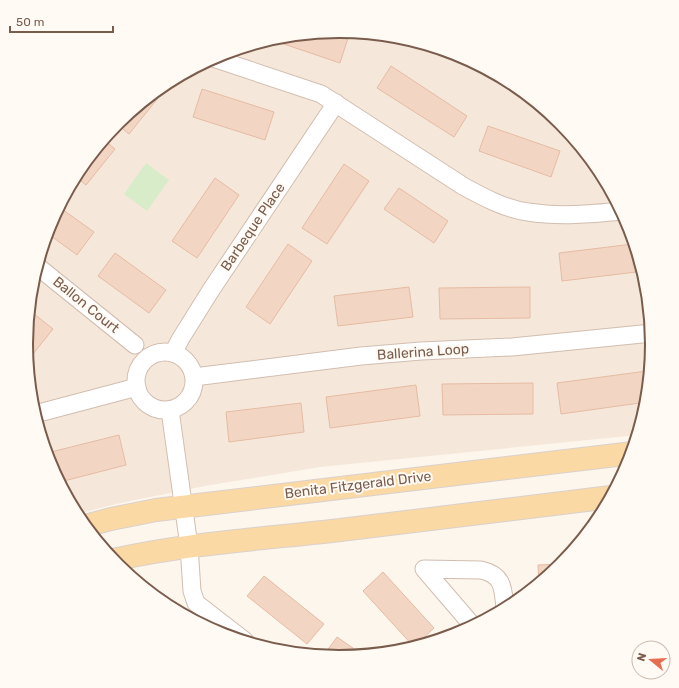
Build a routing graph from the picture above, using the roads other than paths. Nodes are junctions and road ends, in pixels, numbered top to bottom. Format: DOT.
graph roads {
  1 [pos="222,61"];
  2 [pos="336,103"];
  3 [pos="616,211"];
  4 [pos="42,270"];
  5 [pos="645,334"];
  6 [pos="135,345"];
  7 [pos="173,354"];
  8 [pos="194,377"];
  9 [pos="136,387"];
  10 [pos="170,410"];
  11 [pos="41,412"];
  12 [pos="626,454"];
  13 [pos="604,498"];
  14 [pos="183,506"];
  15 [pos="92,524"];
  16 [pos="189,546"];
  17 [pos="121,558"];
  18 [pos="504,602"];
  19 [pos="469,622"];
  20 [pos="231,630"];
  1 -- 2 [label="street"];
  2 -- 3 [label="street"];
  2 -- 7 [label="street, Barbeque Place"];
  4 -- 6 [label="street, Ballon Court"];
  5 -- 8 [label="street, Ballerina Loop"];
  7 -- 8 [label="street"];
  7 -- 9 [label="street"];
  8 -- 10 [label="street"];
  9 -- 10 [label="street"];
  9 -- 11 [label="street"];
  10 -- 14 [label="street"];
  12 -- 14 [label="main road, Benita Fitzgerald Drive"];
  13 -- 16 [label="main road"];
  14 -- 15 [label="main road, Benita Fitzgerald Drive"];
  14 -- 16 [label="street"];
  16 -- 17 [label="main road"];
  16 -- 20 [label="street"];
  18 -- 19 [label="street"];
}
